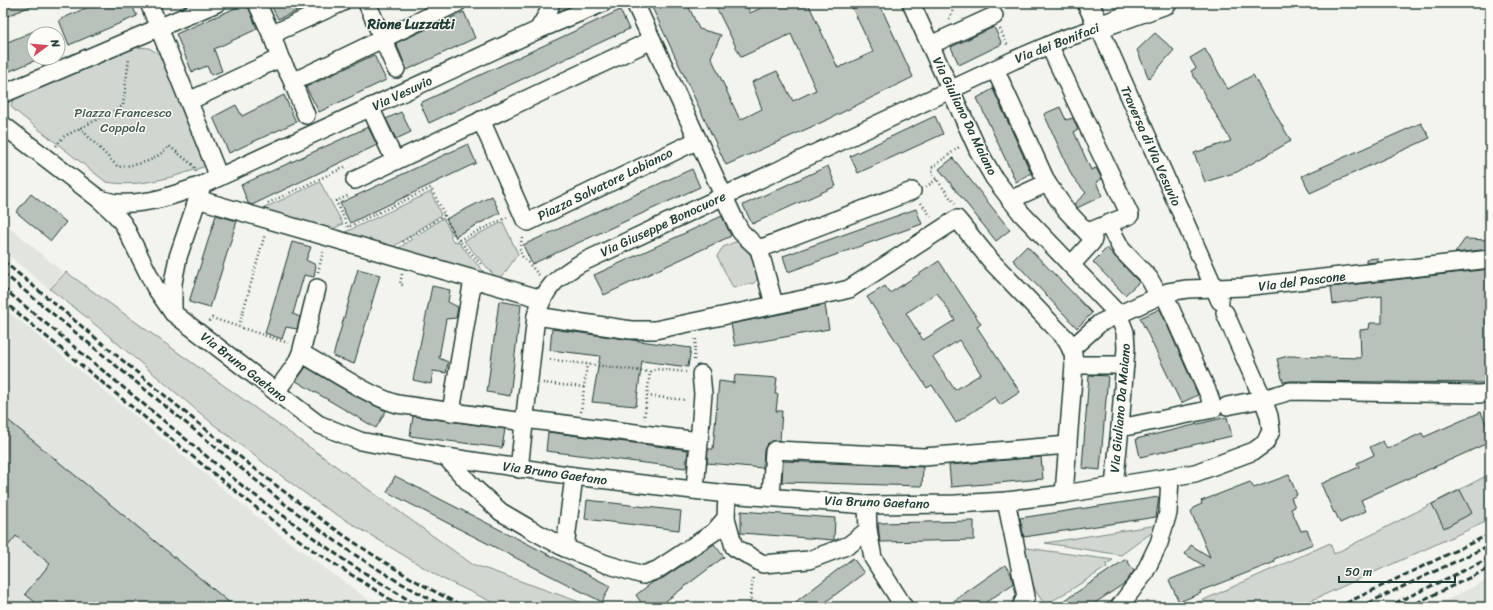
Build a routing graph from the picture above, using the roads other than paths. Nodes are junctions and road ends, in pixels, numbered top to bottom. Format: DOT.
graph roads {
  1 [pos="149,3"];
  2 [pos="216,3"];
  3 [pos="257,3"];
  4 [pos="341,3"];
  5 [pos="367,3"];
  6 [pos="457,3"];
  7 [pos="551,3"];
  8 [pos="568,3"];
  9 [pos="635,3"];
  10 [pos="911,3"];
  11 [pos="1088,3"];
  12 [pos="1166,3"];
  13 [pos="595,6"];
  14 [pos="994,16"];
  15 [pos="160,27"];
  16 [pos="1099,27"];
  17 [pos="538,30"];
  18 [pos="273,38"];
  19 [pos="383,39"];
  20 [pos="652,40"];
  21 [pos="930,45"];
  22 [pos="1049,45"];
  23 [pos="280,58"];
  24 [pos="396,69"];
  25 [pos="995,69"];
  26 [pos="290,78"];
  27 [pos="950,89"];
  28 [pos="3,94"];
  29 [pos="189,101"];
  30 [pos="370,107"];
  31 [pos="306,115"];
  32 [pos="481,120"];
  33 [pos="3,125"];
  34 [pos="698,140"];
  35 [pos="395,161"];
  36 [pos="219,177"];
  37 [pos="355,180"];
  38 [pos="1047,183"];
  39 [pos="912,191"];
  40 [pos="200,192"];
  41 [pos="723,196"];
  42 [pos="99,199"];
  43 [pos="1010,200"];
  44 [pos="1108,224"];
  45 [pos="1088,232"];
  46 [pos="759,249"];
  47 [pos="1490,259"];
  48 [pos="1071,265"];
  49 [pos="473,279"];
  50 [pos="317,288"];
  51 [pos="546,292"];
  52 [pos="1161,295"];
  53 [pos="1220,301"];
  54 [pos="774,304"];
  55 [pos="173,313"];
  56 [pos="1118,314"];
  57 [pos="536,316"];
  58 [pos="301,350"];
  59 [pos="1073,357"];
  60 [pos="1125,365"];
  61 [pos="701,374"];
  62 [pos="276,392"];
  63 [pos="1490,393"];
  64 [pos="1263,399"];
  65 [pos="1227,406"];
  66 [pos="451,412"];
  67 [pos="524,421"];
  68 [pos="1120,428"];
  69 [pos="699,441"];
  70 [pos="1068,445"];
  71 [pos="446,457"];
  72 [pos="519,469"];
  73 [pos="574,476"];
  74 [pos="1170,478"];
  75 [pos="1114,486"];
  76 [pos="694,490"];
  77 [pos="727,494"];
  78 [pos="1064,494"];
  79 [pos="771,496"];
  80 [pos="1006,501"];
  81 [pos="867,505"];
  82 [pos="726,518"];
  83 [pos="868,530"];
  84 [pos="564,548"];
  85 [pos="1026,604"];
  86 [pos="904,607"];
  87 [pos="1119,607"];
  1 -- 15 [label="street"];
  2 -- 15 [label="street"];
  3 -- 18 [label="street"];
  4 -- 18 [label="street"];
  5 -- 19 [label="street"];
  6 -- 19 [label="street"];
  7 -- 17 [label="street"];
  8 -- 13 [label="street"];
  9 -- 20 [label="street"];
  10 -- 21 [label="street, Via Giuliano Da Maiano"];
  11 -- 16 [label="main road, Traversa di Via Vesuvio"];
  12 -- 16 [label="main road, Via dei Bonifaci"];
  13 -- 17 [label="street, Via Vesuvio"];
  14 -- 21 [label="street"];
  15 -- 28 [label="street"];
  15 -- 29 [label="street"];
  16 -- 22 [label="street, Via dei Bonifaci"];
  16 -- 53 [label="street, Traversa di Via Vesuvio"];
  17 -- 30 [label="street, Via Vesuvio"];
  18 -- 23 [label="street"];
  19 -- 24 [label="street"];
  19 -- 26 [label="street"];
  20 -- 32 [label="street"];
  20 -- 34 [label="street"];
  21 -- 27 [label="street, Via Giuliano Da Maiano"];
  22 -- 25 [label="street, Via dei Bonifaci"];
  22 -- 44 [label="street"];
  23 -- 26 [label="street"];
  23 -- 29 [label="street"];
  25 -- 27 [label="street, Via dei Bonifaci"];
  25 -- 38 [label="street"];
  26 -- 31 [label="street"];
  27 -- 41 [label="street, Via Giuseppe Bonocuore"];
  27 -- 43 [label="street, Via Giuliano Da Maiano"];
  29 -- 36 [label="street"];
  30 -- 35 [label="street"];
  30 -- 36 [label="street, Via Vesuvio"];
  32 -- 34 [label="street, Piazza Salvatore Lobianco"];
  32 -- 35 [label="street"];
  33 -- 42 [label="street"];
  34 -- 41 [label="street"];
  35 -- 37 [label="street"];
  36 -- 40 [label="street, Via Vesuvio"];
  38 -- 43 [label="street"];
  38 -- 45 [label="street"];
  39 -- 46 [label="street"];
  40 -- 42 [label="street"];
  40 -- 49 [label="street"];
  40 -- 55 [label="street"];
  41 -- 46 [label="street"];
  41 -- 51 [label="street, Via Giuseppe Bonocuore"];
  42 -- 55 [label="street, Via Bruno Gaetano"];
  43 -- 48 [label="street, Via Giuliano Da Maiano"];
  44 -- 45 [label="street"];
  44 -- 52 [label="street"];
  45 -- 48 [label="street"];
  46 -- 54 [label="street"];
  47 -- 53 [label="street, Via del Pascone"];
  48 -- 56 [label="street, Via Giuliano Da Maiano"];
  49 -- 51 [label="street"];
  49 -- 66 [label="street"];
  50 -- 58 [label="street"];
  51 -- 57 [label="street"];
  52 -- 53 [label="street, Via del Pascone"];
  52 -- 56 [label="street, Via del Pascone"];
  52 -- 68 [label="street"];
  53 -- 64 [label="street, Via Giuliano Da Maiano"];
  54 -- 57 [label="street"];
  54 -- 59 [label="street"];
  55 -- 62 [label="street, Via Bruno Gaetano"];
  56 -- 59 [label="street, Via del Pascone"];
  56 -- 60 [label="street, Via Giuliano Da Maiano"];
  57 -- 67 [label="street"];
  58 -- 62 [label="street"];
  58 -- 66 [label="street"];
  59 -- 60 [label="street"];
  59 -- 70 [label="street"];
  60 -- 68 [label="street, Via Giuliano Da Maiano"];
  61 -- 69 [label="street"];
  62 -- 71 [label="street, Via Bruno Gaetano"];
  63 -- 64 [label="street"];
  64 -- 65 [label="street"];
  64 -- 74 [label="street, Via Giuliano Da Maiano"];
  66 -- 67 [label="street"];
  67 -- 69 [label="street"];
  67 -- 72 [label="street"];
  68 -- 75 [label="street, Via Giuliano Da Maiano"];
  69 -- 76 [label="street"];
  70 -- 78 [label="street"];
  70 -- 79 [label="street"];
  71 -- 72 [label="street, Via Bruno Gaetano"];
  71 -- 84 [label="street"];
  72 -- 73 [label="street, Via Bruno Gaetano"];
  73 -- 76 [label="street, Via Bruno Gaetano"];
  73 -- 84 [label="street"];
  74 -- 75 [label="street, Via Giuliano Da Maiano"];
  74 -- 87 [label="street"];
  75 -- 78 [label="street, Via Bruno Gaetano"];
  76 -- 77 [label="street, Via Bruno Gaetano"];
  77 -- 79 [label="street, Via Bruno Gaetano"];
  77 -- 82 [label="street"];
  78 -- 80 [label="street, Via Bruno Gaetano"];
  79 -- 81 [label="street, Via Bruno Gaetano"];
  80 -- 81 [label="street, Via Bruno Gaetano"];
  80 -- 85 [label="street"];
  81 -- 83 [label="street"];
  82 -- 83 [label="street"];
  82 -- 84 [label="street"];
  83 -- 86 [label="street"];
}
